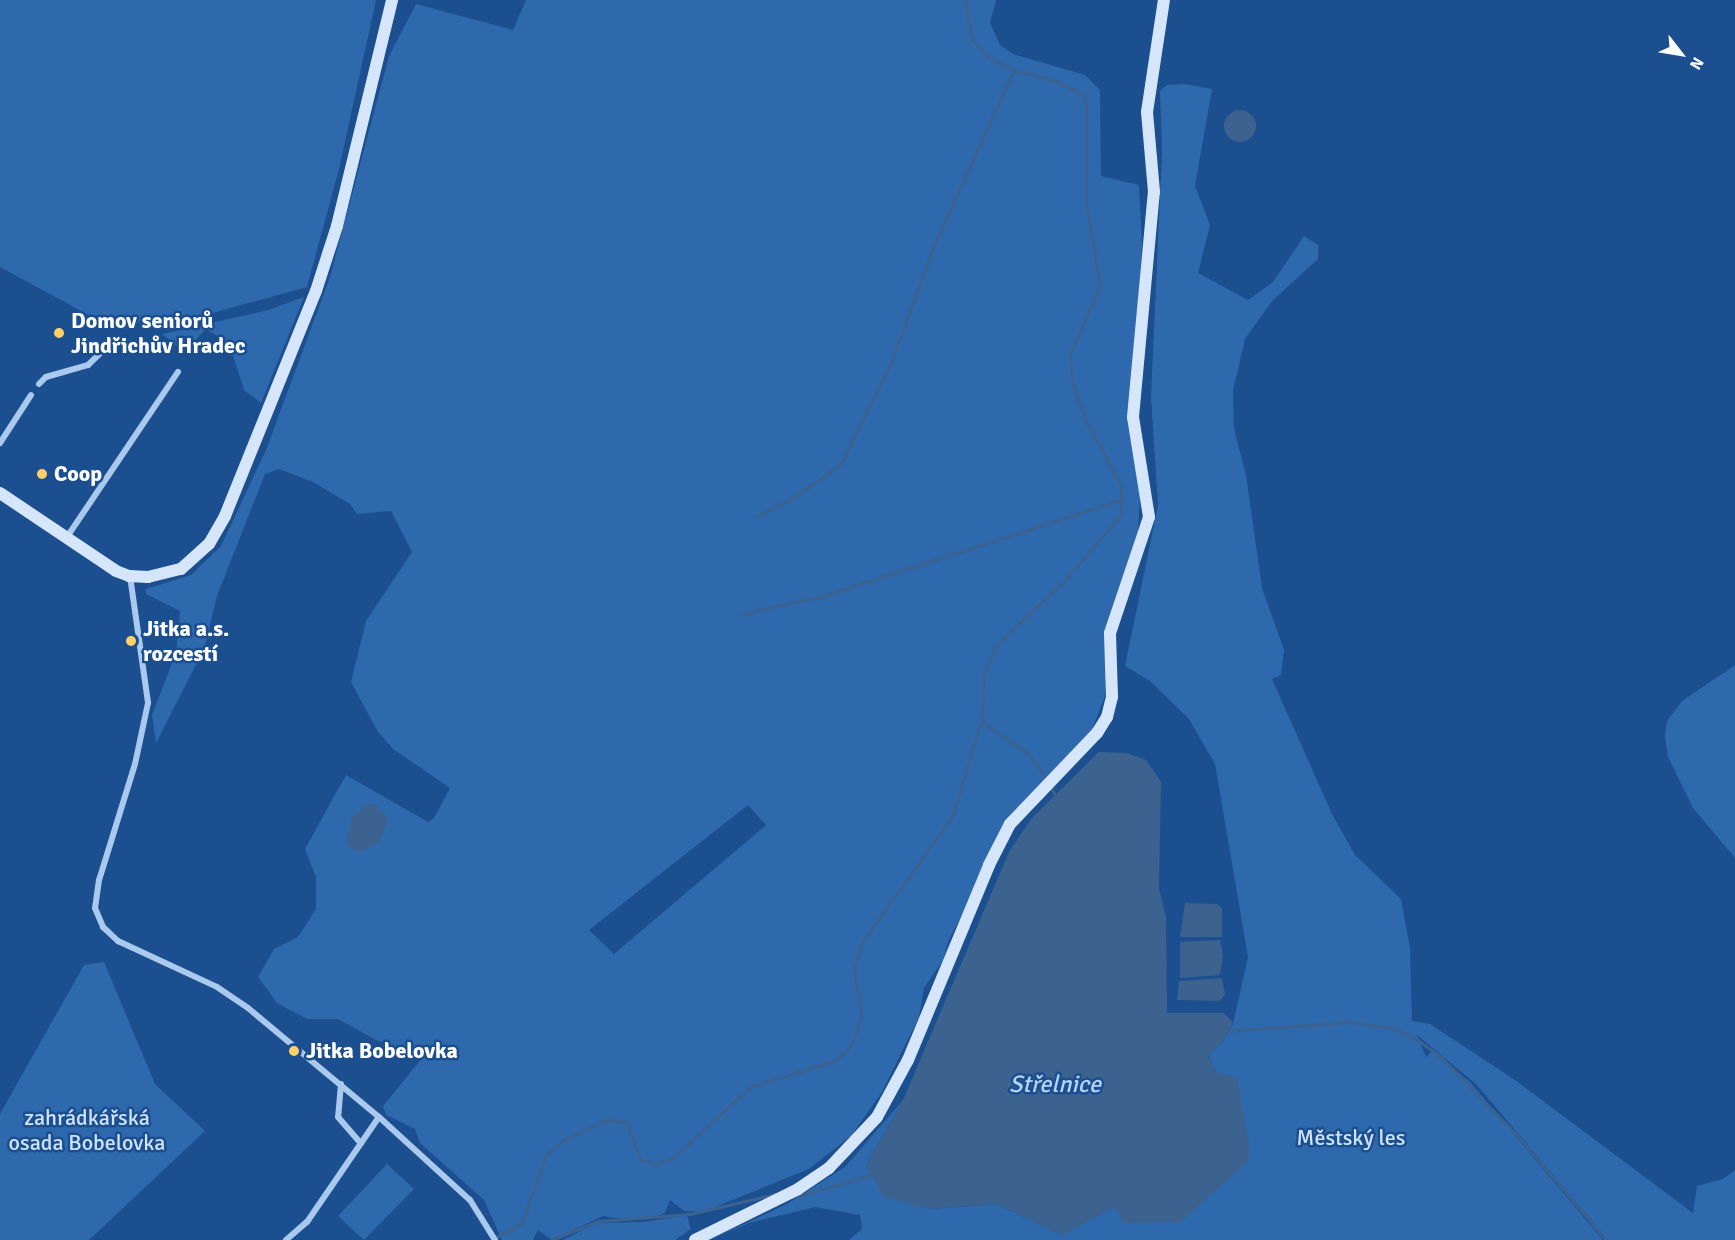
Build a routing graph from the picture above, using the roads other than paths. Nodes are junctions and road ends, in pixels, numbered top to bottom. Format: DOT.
graph roads {
  1 [pos="392,0"];
  2 [pos="1164,0"];
  3 [pos="108,346"];
  4 [pos="178,372"];
  5 [pos="39,384"];
  6 [pos="31,395"];
  7 [pos="0,443"];
  8 [pos="0,493"];
  9 [pos="67,538"];
  10 [pos="129,576"];
  11 [pos="340,1084"];
  12 [pos="379,1118"];
  13 [pos="361,1143"];
  14 [pos="286,1240"];
  15 [pos="495,1240"];
  16 [pos="695,1240"];
  1 -- 10 [label="street"];
  2 -- 16 [label="street"];
  3 -- 5 [label="street"];
  4 -- 9 [label="street"];
  6 -- 7 [label="street"];
  8 -- 9 [label="street"];
  9 -- 10 [label="street"];
  10 -- 11 [label="street"];
  11 -- 12 [label="street"];
  11 -- 13 [label="street"];
  12 -- 13 [label="street"];
  12 -- 15 [label="street"];
  13 -- 14 [label="street"];
}
